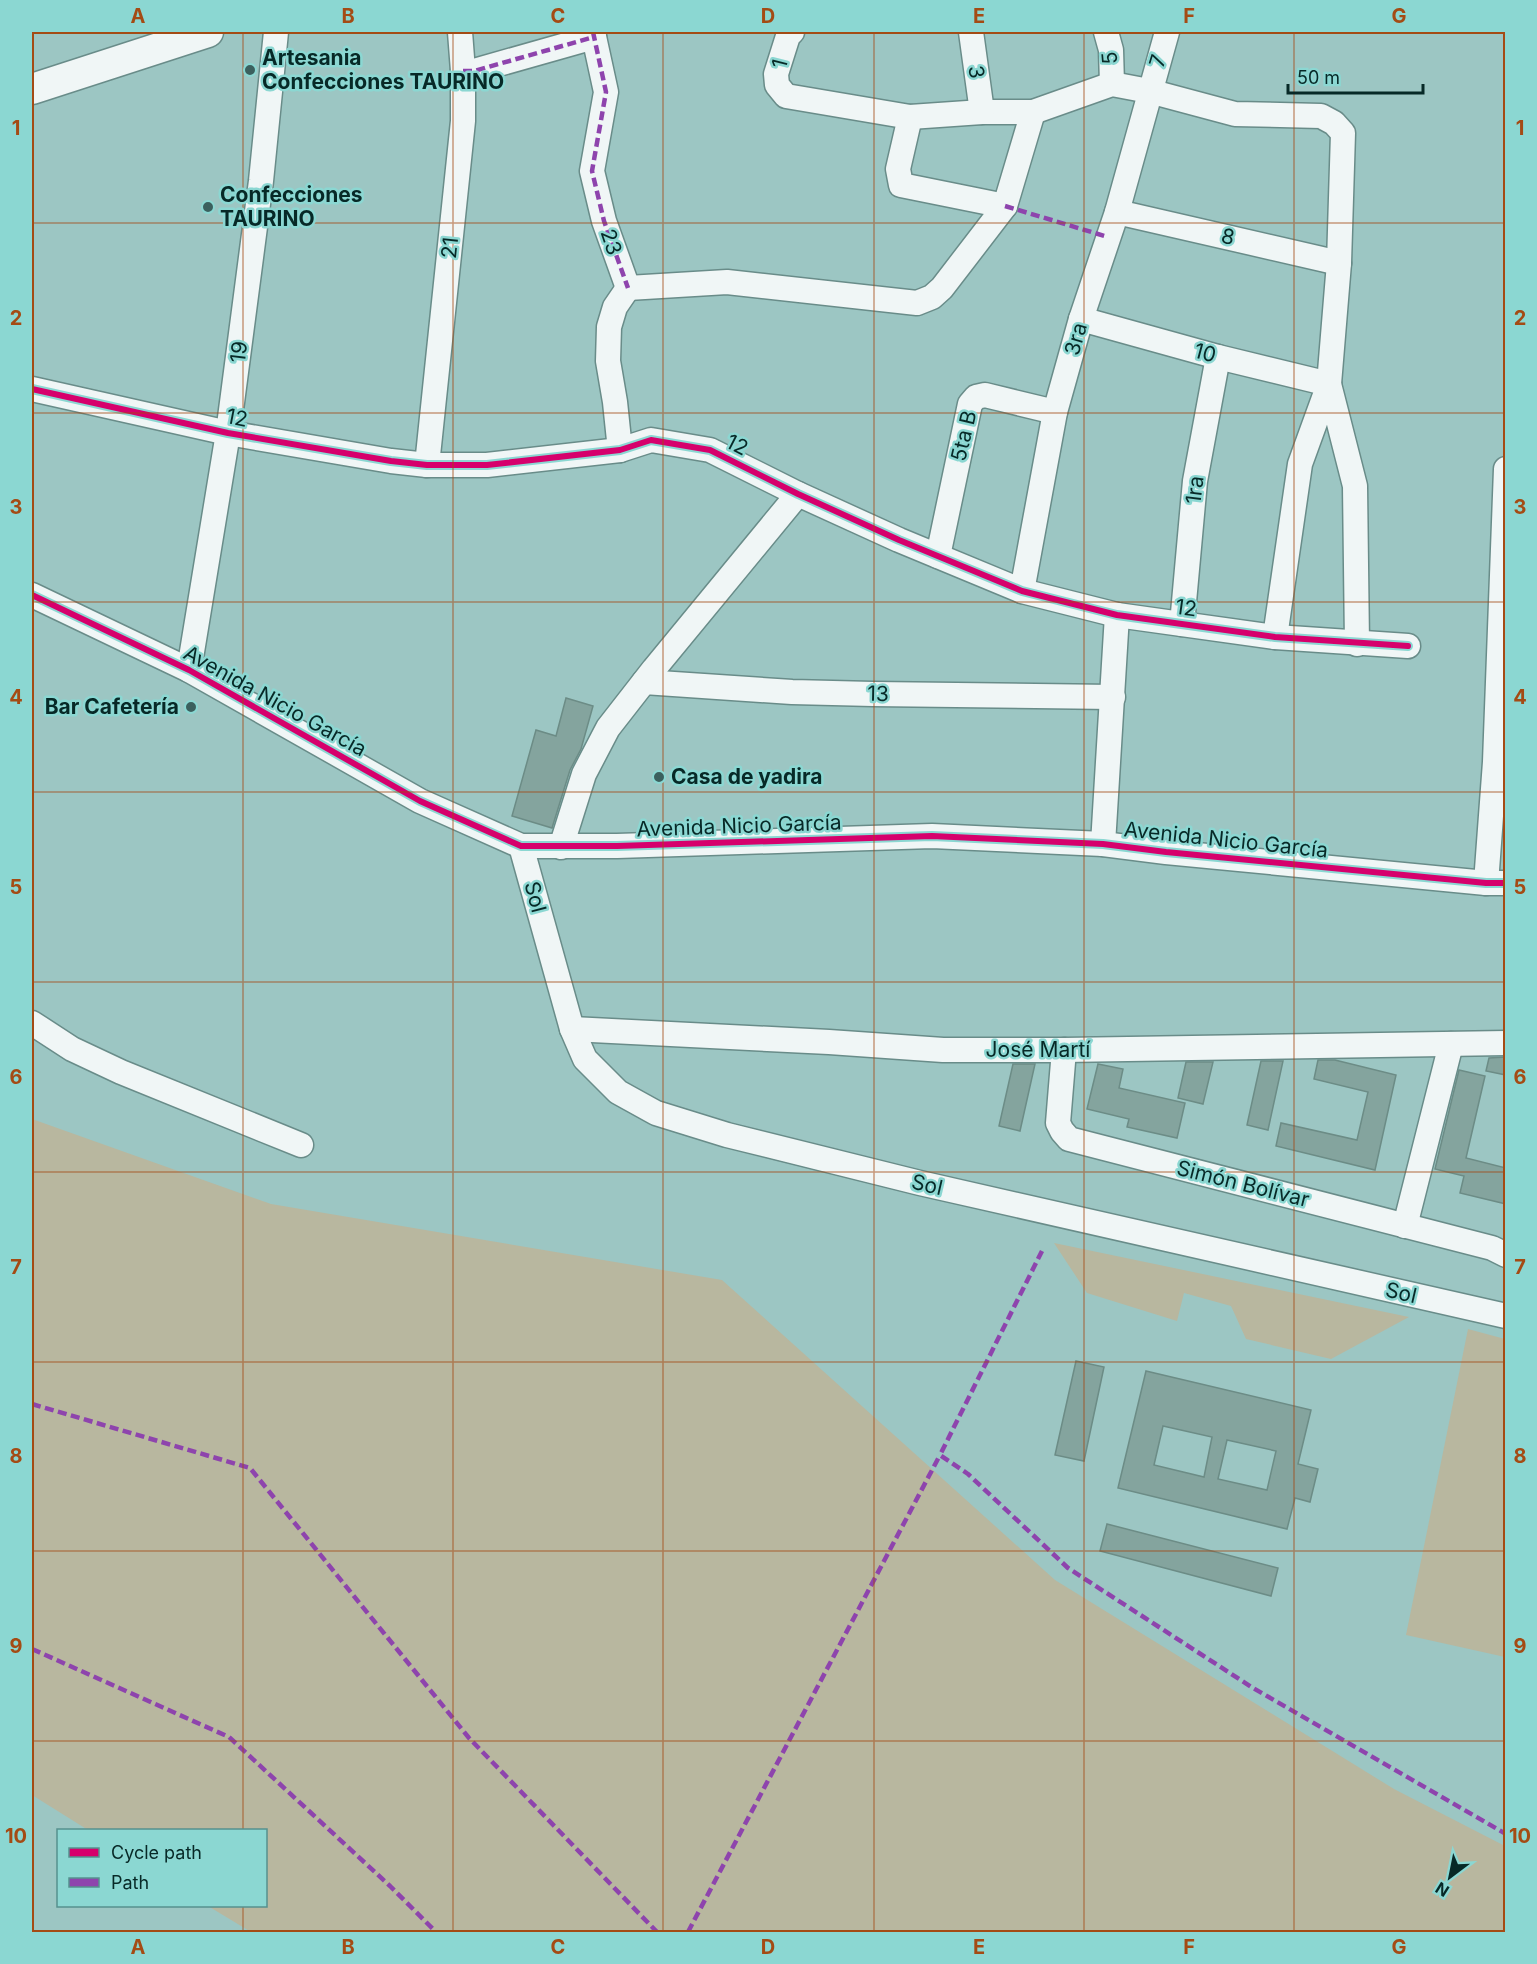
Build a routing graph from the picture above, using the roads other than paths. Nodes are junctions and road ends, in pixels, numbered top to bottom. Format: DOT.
graph roads {
  1 [pos="208,32"];
  2 [pos="276,32"];
  3 [pos="460,32"];
  4 [pos="792,32"];
  5 [pos="970,32"];
  6 [pos="1106,32"];
  7 [pos="1167,32"];
  8 [pos="593,34"];
  9 [pos="463,71"];
  10 [pos="1112,84"];
  11 [pos="32,88"];
  12 [pos="1149,91"];
  13 [pos="982,112"];
  14 [pos="1033,112"];
  15 [pos="910,117"];
  16 [pos="1005,207"];
  17 [pos="1117,212"];
  18 [pos="1339,263"];
  19 [pos="628,288"];
  20 [pos="1081,319"];
  21 [pos="1218,357"];
  22 [pos="1329,384"];
  23 [pos="32,389"];
  24 [pos="1055,412"];
  25 [pos="228,433"];
  26 [pos="620,450"];
  27 [pos="428,465"];
  28 [pos="1506,469"];
  29 [pos="798,494"];
  30 [pos="1505,499"];
  31 [pos="938,556"];
  32 [pos="1022,591"];
  33 [pos="32,595"];
  34 [pos="1118,615"];
  35 [pos="1182,624"];
  36 [pos="1503,636"];
  37 [pos="1275,637"];
  38 [pos="1357,644"];
  39 [pos="1408,646"];
  40 [pos="189,670"];
  41 [pos="644,682"];
  42 [pos="1113,697"];
  43 [pos="1103,844"];
  44 [pos="521,846"];
  45 [pos="561,847"];
  46 [pos="1496,883"];
  47 [pos="32,1023"];
  48 [pos="572,1029"];
  49 [pos="1506,1043"];
  50 [pos="1451,1044"];
  51 [pos="1064,1050"];
  52 [pos="301,1145"];
  53 [pos="1405,1226"];
  54 [pos="1506,1255"];
  55 [pos="1506,1316"];
  1 -- 11 [label="main road"];
  2 -- 25 [label="street, 19"];
  3 -- 9 [label="street, 21"];
  4 -- 15 [label="street, 1"];
  5 -- 13 [label="street, 3"];
  6 -- 10 [label="street, 5"];
  7 -- 12 [label="street, 7"];
  8 -- 9 [label="street"];
  8 -- 19 [label="street, 23"];
  9 -- 27 [label="street, 21"];
  10 -- 12 [label="street"];
  10 -- 14 [label="street"];
  12 -- 17 [label="street, 3ra"];
  12 -- 18 [label="street"];
  13 -- 14 [label="street"];
  13 -- 15 [label="street"];
  14 -- 16 [label="street"];
  15 -- 16 [label="street"];
  16 -- 19 [label="street"];
  17 -- 18 [label="street, 8"];
  17 -- 20 [label="street, 3ra"];
  18 -- 22 [label="street"];
  19 -- 26 [label="street"];
  20 -- 21 [label="street, 10"];
  20 -- 24 [label="street, 3ra"];
  21 -- 22 [label="street, 10"];
  21 -- 35 [label="street, 1ra"];
  22 -- 37 [label="street"];
  22 -- 38 [label="street"];
  23 -- 25 [label="street, 12"];
  24 -- 31 [label="street, 5ta B"];
  24 -- 32 [label="street, 3ra"];
  25 -- 27 [label="street, 12"];
  25 -- 40 [label="street, 19"];
  26 -- 27 [label="street, 12"];
  26 -- 29 [label="street, 12"];
  28 -- 30 [label="street"];
  29 -- 31 [label="street, 12"];
  29 -- 41 [label="street"];
  30 -- 36 [label="street"];
  31 -- 32 [label="street, 12"];
  32 -- 34 [label="street, 12"];
  33 -- 40 [label="street, Avenida Nicio García"];
  34 -- 35 [label="street, 12"];
  34 -- 42 [label="street"];
  35 -- 37 [label="street, 12"];
  36 -- 46 [label="street"];
  37 -- 38 [label="street, 12"];
  38 -- 39 [label="street, 12"];
  40 -- 44 [label="street, Avenida Nicio García"];
  41 -- 42 [label="street, 13"];
  41 -- 45 [label="street"];
  42 -- 43 [label="street"];
  43 -- 45 [label="street, Avenida Nicio García"];
  43 -- 46 [label="street, Avenida Nicio García"];
  44 -- 45 [label="street, Avenida Nicio García"];
  44 -- 48 [label="street, Sol"];
  47 -- 52 [label="street"];
  48 -- 51 [label="street, José Martí"];
  48 -- 55 [label="street, Sol"];
  49 -- 50 [label="street, José Martí"];
  50 -- 51 [label="street, José Martí"];
  50 -- 53 [label="street"];
  51 -- 53 [label="street, Simón Bolívar"];
  53 -- 54 [label="street, Simón Bolívar"];
}
